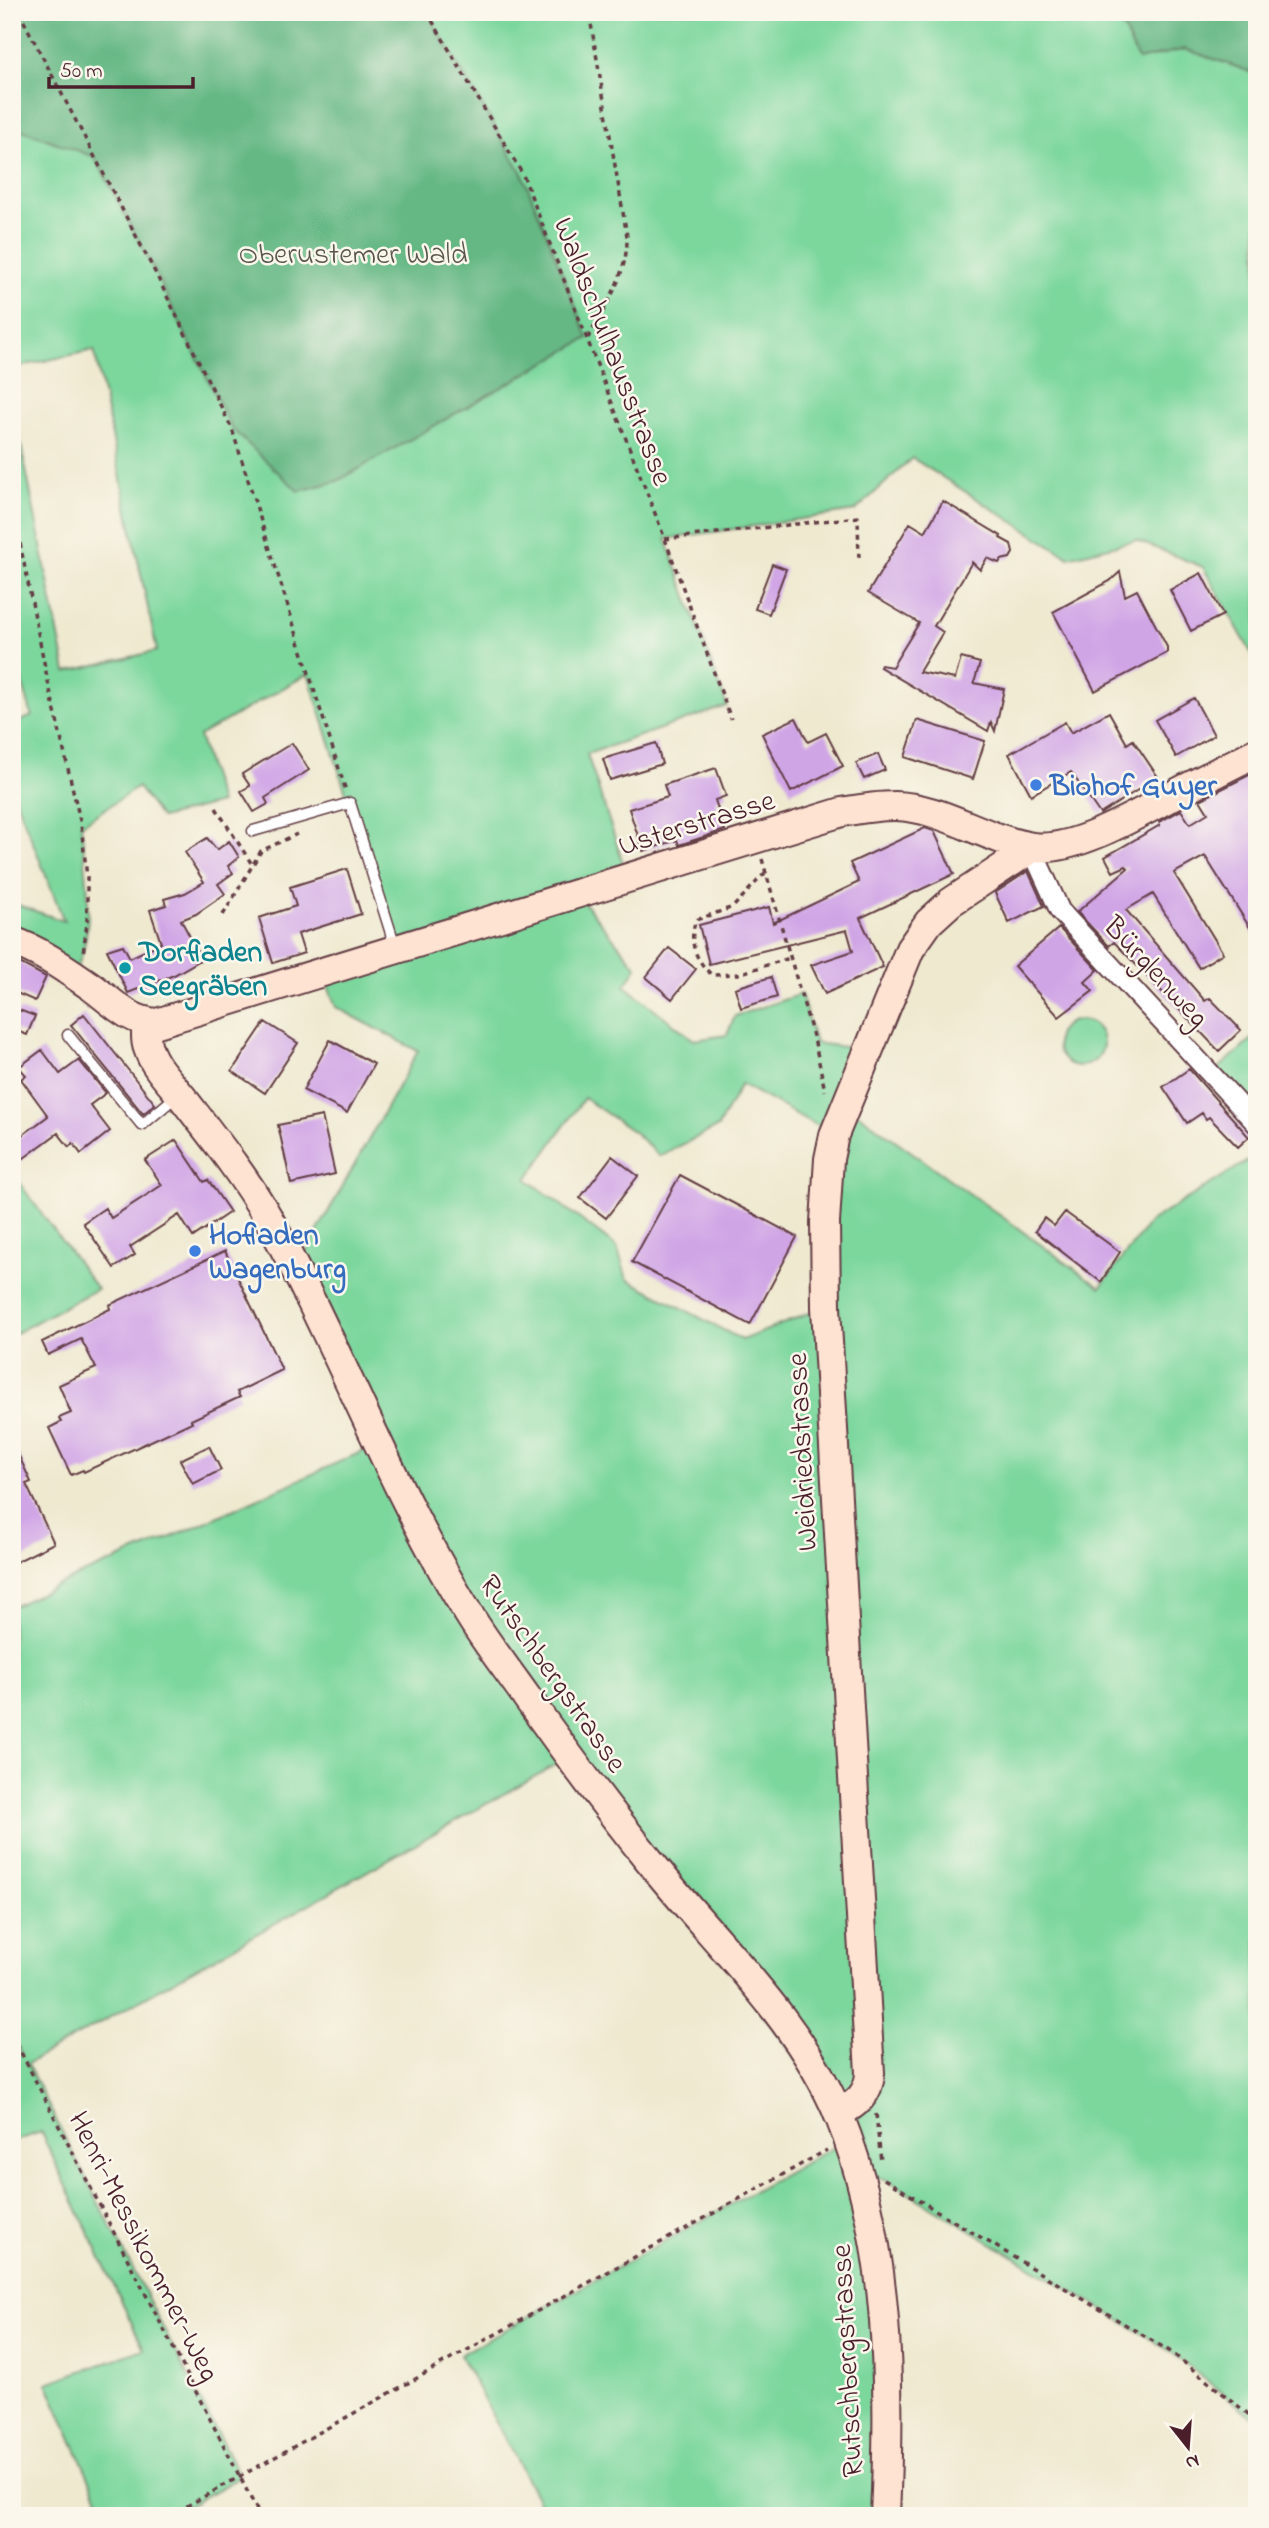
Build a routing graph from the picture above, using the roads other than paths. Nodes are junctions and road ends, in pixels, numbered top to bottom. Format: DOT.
graph roads {
  1 [pos="1257,752"];
  2 [pos="253,831"];
  3 [pos="1034,847"];
  4 [pos="12,941"];
  5 [pos="397,949"];
  6 [pos="146,1022"];
  7 [pos="68,1035"];
  8 [pos="179,1093"];
  9 [pos="1257,1124"];
  10 [pos="843,2127"];
  11 [pos="885,2516"];
  1 -- 3 [label="street, Usterstrasse"];
  2 -- 5 [label="lane"];
  3 -- 5 [label="street, Usterstrasse"];
  3 -- 9 [label="street, Bürglenweg"];
  3 -- 10 [label="street, Weidriedstrasse"];
  4 -- 6 [label="street"];
  5 -- 6 [label="street, Usterstrasse"];
  6 -- 8 [label="street, Rutschbergstrasse"];
  7 -- 8 [label="lane"];
  8 -- 10 [label="street, Rutschbergstrasse"];
  10 -- 11 [label="street, Rutschbergstrasse"];
}
